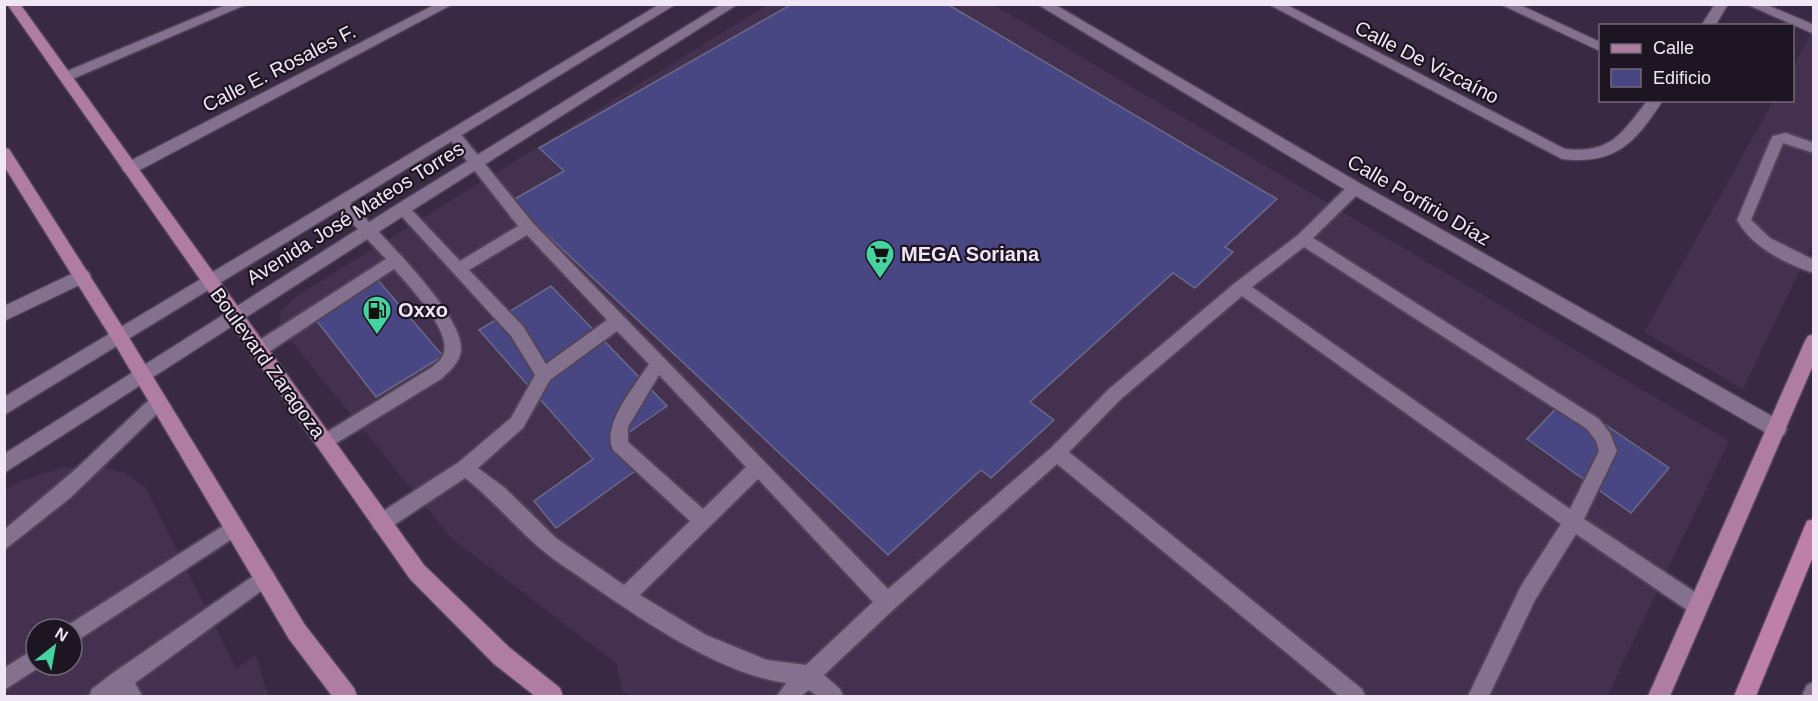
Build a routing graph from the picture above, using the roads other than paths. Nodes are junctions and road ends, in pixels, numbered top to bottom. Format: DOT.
graph roads {
  1 [pos="241,4"];
  2 [pos="447,4"];
  3 [pos="670,4"];
  4 [pos="732,4"];
  5 [pos="1043,4"];
  6 [pos="1275,4"];
  7 [pos="1506,4"];
  8 [pos="1722,4"];
  9 [pos="1752,4"];
  10 [pos="15,5"];
  11 [pos="1709,24"];
  12 [pos="1814,30"];
  13 [pos="1599,47"];
  14 [pos="65,77"];
  15 [pos="1654,102"];
  16 [pos="454,135"];
  17 [pos="1814,148"];
  18 [pos="4,153"];
  19 [pos="477,163"];
  20 [pos="130,168"];
  21 [pos="9,170"];
  22 [pos="1355,188"];
  23 [pos="341,202"];
  24 [pos="402,210"];
  25 [pos="528,228"];
  26 [pos="368,231"];
  27 [pos="1302,239"];
  28 [pos="394,261"];
  29 [pos="1814,267"];
  30 [pos="459,269"];
  31 [pos="81,276"];
  32 [pos="210,281"];
  33 [pos="1241,287"];
  34 [pos="4,314"];
  35 [pos="235,315"];
  36 [pos="618,321"];
  37 [pos="119,336"];
  38 [pos="1814,341"];
  39 [pos="258,350"];
  40 [pos="658,363"];
  41 [pos="544,375"];
  42 [pos="141,376"];
  43 [pos="157,403"];
  44 [pos="4,408"];
  45 [pos="1777,429"];
  46 [pos="325,442"];
  47 [pos="1057,453"];
  48 [pos="4,465"];
  49 [pos="758,467"];
  50 [pos="465,468"];
  51 [pos="704,521"];
  52 [pos="381,522"];
  53 [pos="1573,522"];
  54 [pos="234,527"];
  55 [pos="1814,528"];
  56 [pos="4,542"];
  57 [pos="265,577"];
  58 [pos="625,597"];
  59 [pos="887,602"];
  60 [pos="1697,605"];
  61 [pos="84,626"];
  62 [pos="24,666"];
  63 [pos="807,675"];
  64 [pos="4,680"];
  65 [pos="126,688"];
  66 [pos="99,696"];
  67 [pos="346,696"];
  68 [pos="552,696"];
  69 [pos="787,696"];
  70 [pos="832,696"];
  71 [pos="1355,696"];
  72 [pos="1478,696"];
  73 [pos="1659,696"];
  74 [pos="1744,696"];
  1 -- 14 [label="street"];
  2 -- 20 [label="street, Calle E. Rosales F."];
  3 -- 16 [label="street, Avenida José Mateos Torres"];
  4 -- 19 [label="street, Avenida José Mateos Torres"];
  5 -- 22 [label="street, Calle Porfirio Díaz"];
  6 -- 15 [label="street, Calle De Vizcaíno"];
  7 -- 13 [label="street"];
  8 -- 11 [label="street"];
  9 -- 12 [label="street"];
  10 -- 14 [label="main road, Boulevard Zaragoza"];
  14 -- 20 [label="main road, Boulevard Zaragoza"];
  16 -- 19 [label="lane"];
  16 -- 23 [label="street, Avenida José Mateos Torres"];
  17 -- 29 [label="lane"];
  18 -- 21 [label="main road"];
  19 -- 24 [label="street, Avenida José Mateos Torres"];
  19 -- 25 [label="lane"];
  20 -- 32 [label="main road, Boulevard Zaragoza"];
  21 -- 31 [label="main road"];
  22 -- 27 [label="lane"];
  22 -- 45 [label="street, Calle Porfirio Díaz"];
  23 -- 26 [label="lane"];
  23 -- 32 [label="street, Avenida José Mateos Torres"];
  24 -- 26 [label="street, Avenida José Mateos Torres"];
  24 -- 30 [label="lane"];
  25 -- 30 [label="lane"];
  25 -- 36 [label="lane"];
  26 -- 28 [label="lane"];
  26 -- 35 [label="street, Avenida José Mateos Torres"];
  27 -- 33 [label="lane"];
  27 -- 53 [label="lane"];
  28 -- 39 [label="lane"];
  28 -- 46 [label="lane"];
  30 -- 41 [label="lane"];
  31 -- 34 [label="street"];
  31 -- 37 [label="main road"];
  32 -- 35 [label="main road, Boulevard Zaragoza"];
  32 -- 37 [label="street, Avenida José Mateos Torres"];
  33 -- 47 [label="lane"];
  33 -- 53 [label="lane"];
  35 -- 39 [label="main road, Boulevard Zaragoza"];
  35 -- 42 [label="street, Avenida José Mateos Torres"];
  36 -- 40 [label="lane"];
  36 -- 41 [label="lane"];
  37 -- 42 [label="main road"];
  37 -- 44 [label="street, Avenida José Mateos Torres"];
  38 -- 45 [label="main road"];
  39 -- 46 [label="main road, Boulevard Zaragoza"];
  40 -- 49 [label="lane"];
  40 -- 51 [label="lane"];
  41 -- 50 [label="lane"];
  42 -- 43 [label="main road"];
  42 -- 48 [label="street, Avenida José Mateos Torres"];
  43 -- 54 [label="main road"];
  43 -- 56 [label="lane"];
  45 -- 60 [label="main road"];
  46 -- 52 [label="main road, Boulevard Zaragoza"];
  47 -- 59 [label="lane"];
  47 -- 71 [label="lane"];
  49 -- 51 [label="lane"];
  49 -- 59 [label="lane"];
  50 -- 52 [label="lane"];
  50 -- 58 [label="lane"];
  51 -- 58 [label="lane"];
  52 -- 68 [label="main road, Boulevard Zaragoza"];
  53 -- 60 [label="lane"];
  53 -- 72 [label="lane"];
  54 -- 57 [label="main road"];
  54 -- 61 [label="lane"];
  55 -- 74 [label="highway"];
  57 -- 65 [label="lane"];
  57 -- 67 [label="main road"];
  58 -- 63 [label="lane"];
  59 -- 63 [label="lane"];
  60 -- 73 [label="main road"];
  62 -- 64 [label="lane"];
  63 -- 69 [label="lane"];
  63 -- 70 [label="lane"];
  65 -- 66 [label="lane"];
}
